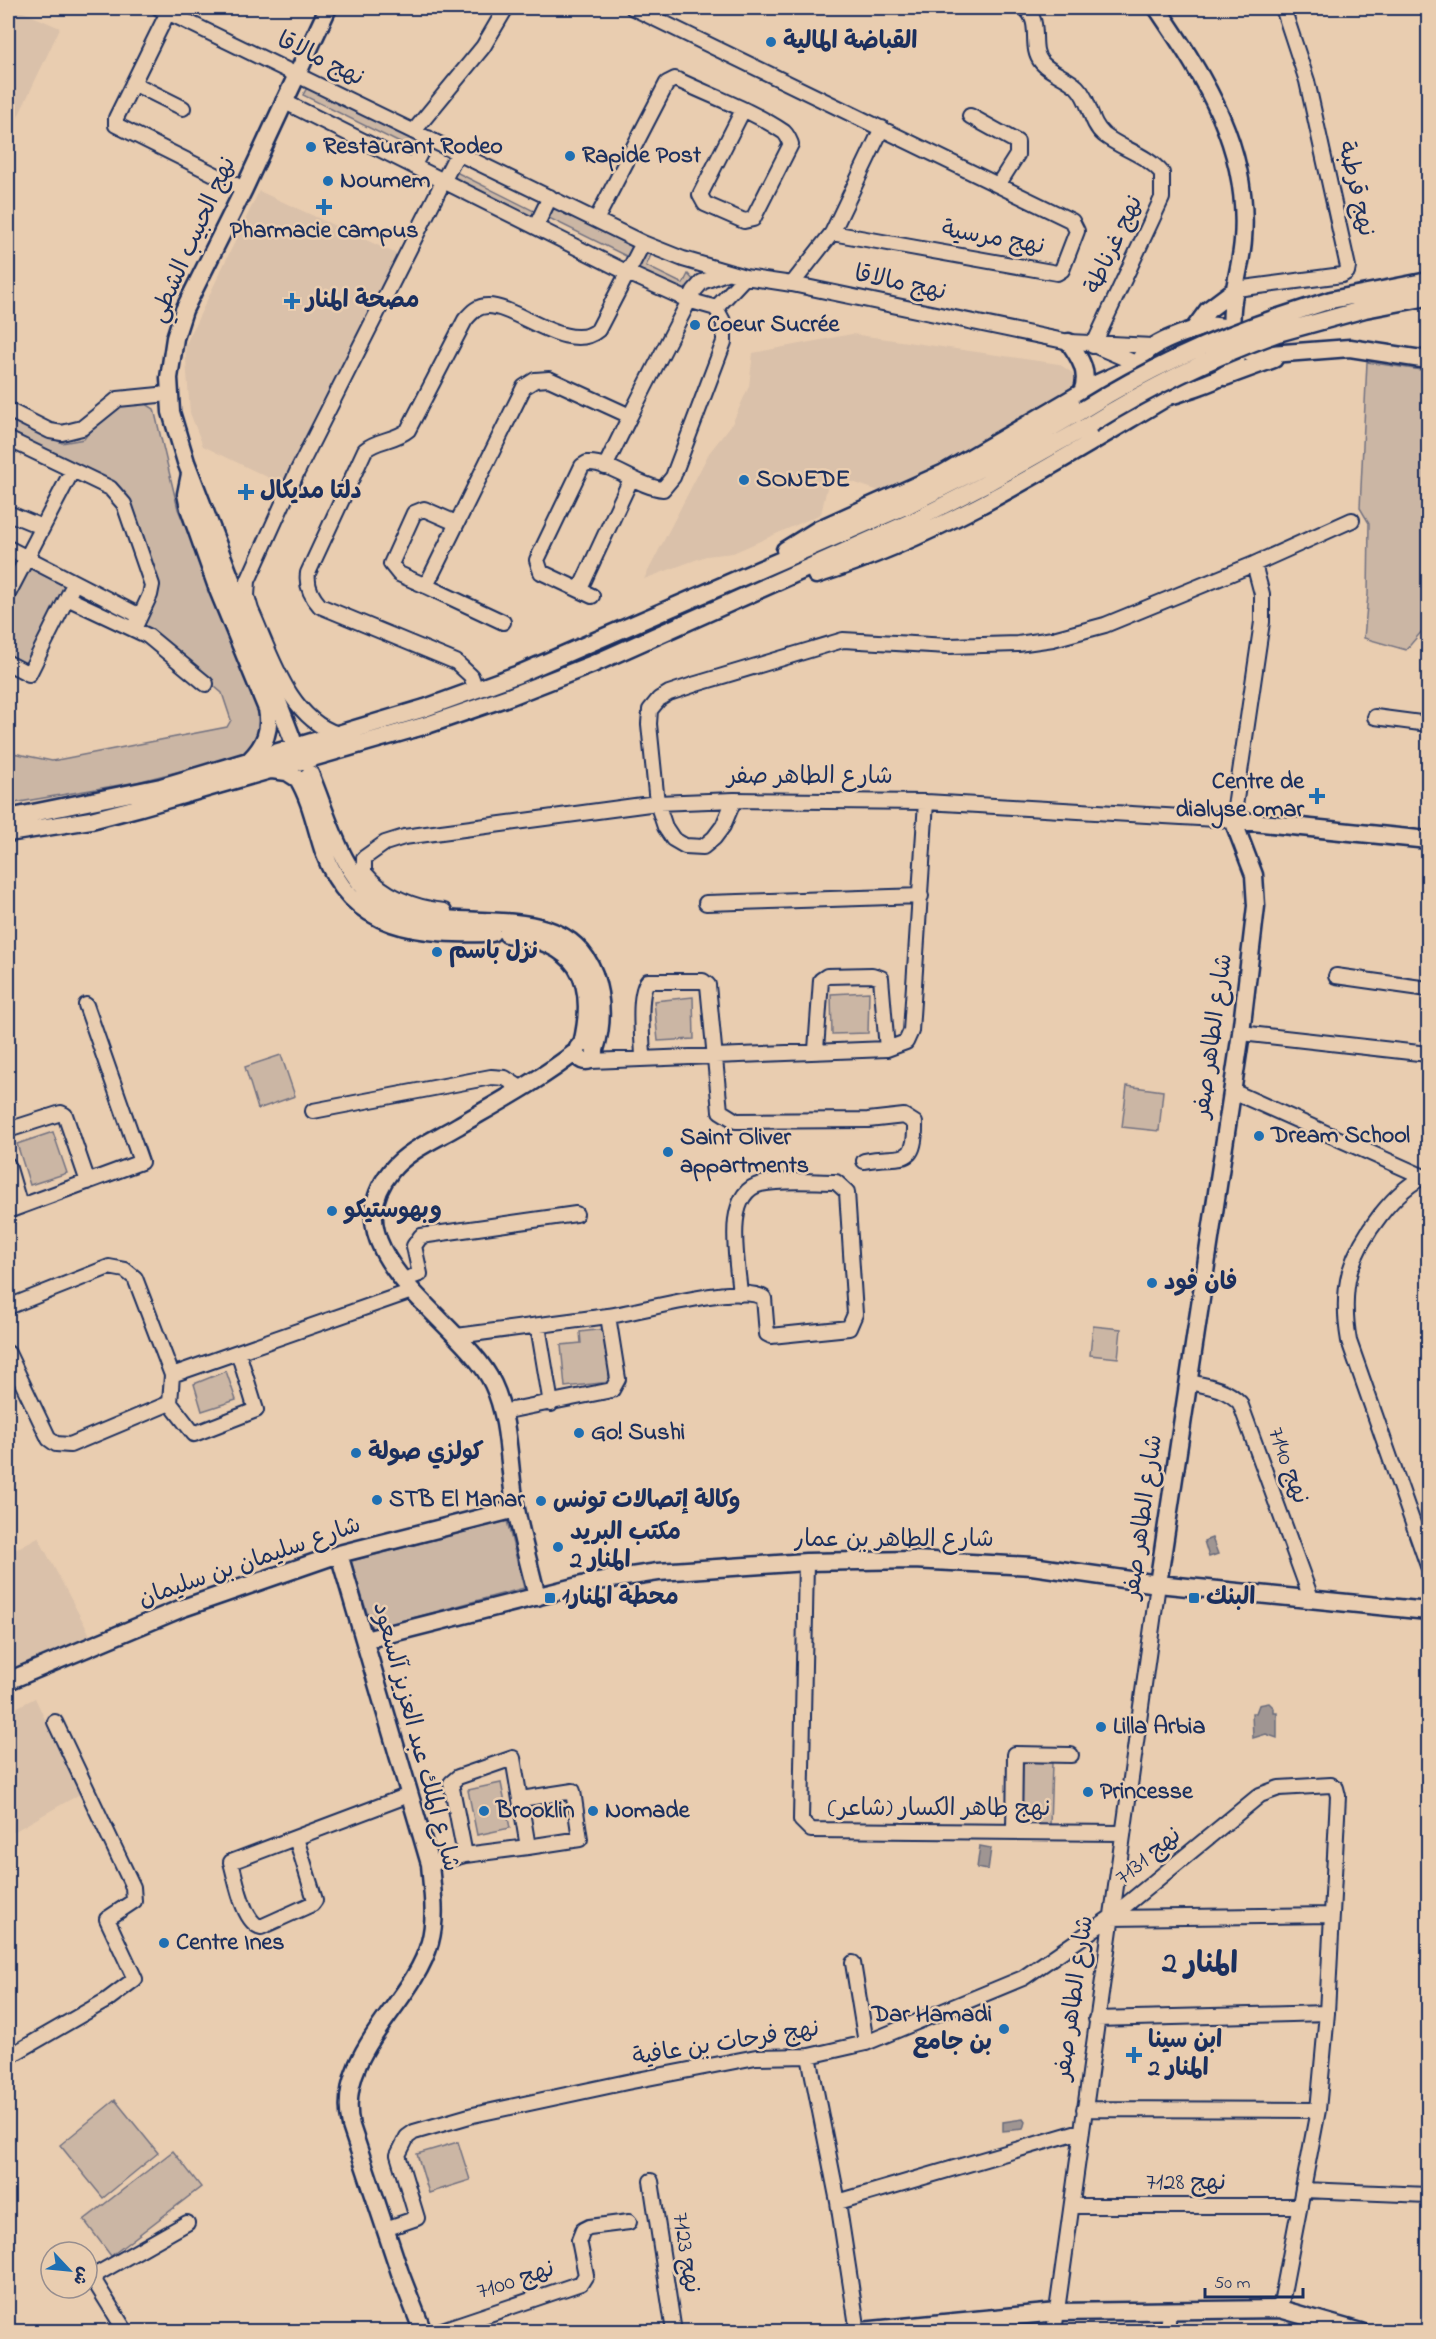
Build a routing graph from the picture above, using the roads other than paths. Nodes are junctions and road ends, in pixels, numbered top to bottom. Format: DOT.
graph roads {
  1 [pos="328,8"];
  2 [pos="506,8"];
  3 [pos="633,8"];
  4 [pos="1025,8"];
  5 [pos="1157,8"];
  6 [pos="1282,8"];
  7 [pos="164,10"];
  8 [pos="296,73"];
  9 [pos="134,83"];
  10 [pos="283,101"];
  11 [pos="183,108"];
  12 [pos="742,112"];
  13 [pos="970,116"];
  14 [pos="882,128"];
  15 [pos="414,131"];
  16 [pos="428,138"];
  17 [pos="458,152"];
  18 [pos="414,165"];
  19 [pos="443,179"];
  20 [pos="998,185"];
  21 [pos="244,189"];
  22 [pos="550,197"];
  23 [pos="596,220"];
  24 [pos="536,226"];
  25 [pos="831,233"];
  26 [pos="643,243"];
  27 [pos="628,273"];
  28 [pos="726,273"];
  29 [pos="745,278"];
  30 [pos="1428,281"];
  31 [pos="792,284"];
  32 [pos="1236,289"];
  33 [pos="1428,297"];
  34 [pos="688,300"];
  35 [pos="716,308"];
  36 [pos="1277,326"];
  37 [pos="1194,329"];
  38 [pos="1234,339"];
  39 [pos="1069,342"];
  40 [pos="1093,346"];
  41 [pos="1153,346"];
  42 [pos="1298,351"];
  43 [pos="1428,360"];
  44 [pos="1138,364"];
  45 [pos="1213,381"];
  46 [pos="169,394"];
  47 [pos="1169,396"];
  48 [pos="1085,408"];
  49 [pos="8,410"];
  50 [pos="630,416"];
  51 [pos="8,439"];
  52 [pos="605,467"];
  53 [pos="72,471"];
  54 [pos="190,473"];
  55 [pos="631,479"];
  56 [pos="8,513"];
  57 [pos="1352,520"];
  58 [pos="456,524"];
  59 [pos="42,526"];
  60 [pos="8,548"];
  61 [pos="27,557"];
  62 [pos="1254,564"];
  63 [pos="780,581"];
  64 [pos="74,582"];
  65 [pos="426,586"];
  66 [pos="8,594"];
  67 [pos="67,598"];
  68 [pos="137,622"];
  69 [pos="503,622"];
  70 [pos="8,663"];
  71 [pos="206,684"];
  72 [pos="476,690"];
  73 [pos="1374,717"];
  74 [pos="1428,723"];
  75 [pos="338,734"];
  76 [pos="292,738"];
  77 [pos="256,765"];
  78 [pos="310,774"];
  79 [pos="734,800"];
  80 [pos="926,802"];
  81 [pos="657,803"];
  82 [pos="8,818"];
  83 [pos="1233,820"];
  84 [pos="8,833"];
  85 [pos="1428,840"];
  86 [pos="921,896"];
  87 [pos="706,903"];
  88 [pos="389,907"];
  89 [pos="540,926"];
  90 [pos="492,933"];
  91 [pos="1336,976"];
  92 [pos="1428,989"];
  93 [pos="86,1005"];
  94 [pos="1241,1033"];
  95 [pos="887,1048"];
  96 [pos="816,1050"];
  97 [pos="586,1053"];
  98 [pos="714,1054"];
  99 [pos="1428,1054"];
  100 [pos="643,1059"];
  101 [pos="522,1089"];
  102 [pos="1232,1091"];
  103 [pos="313,1111"];
  104 [pos="8,1130"];
  105 [pos="864,1161"];
  106 [pos="8,1165"];
  107 [pos="1426,1176"];
  108 [pos="88,1182"];
  109 [pos="14,1208"];
  110 [pos="576,1214"];
  111 [pos="407,1285"];
  112 [pos="740,1294"];
  113 [pos="8,1307"];
  114 [pos="608,1316"];
  115 [pos="538,1326"];
  116 [pos="457,1336"];
  117 [pos="238,1352"];
  118 [pos="8,1353"];
  119 [pos="172,1375"];
  120 [pos="1189,1382"];
  121 [pos="170,1403"];
  122 [pos="551,1404"];
  123 [pos="502,1412"];
  124 [pos="516,1509"];
  125 [pos="339,1554"];
  126 [pos="806,1562"];
  127 [pos="1428,1566"];
  128 [pos="1158,1584"];
  129 [pos="537,1597"];
  130 [pos="1311,1598"];
  131 [pos="1428,1611"];
  132 [pos="365,1640"];
  133 [pos="8,1681"];
  134 [pos="55,1722"];
  135 [pos="1071,1755"];
  136 [pos="409,1796"];
  137 [pos="521,1799"];
  138 [pos="1014,1831"];
  139 [pos="1122,1833"];
  140 [pos="296,1838"];
  141 [pos="528,1847"];
  142 [pos="465,1856"];
  143 [pos="430,1864"];
  144 [pos="1331,1915"];
  145 [pos="1110,1918"];
  146 [pos="853,1963"];
  147 [pos="1327,2013"];
  148 [pos="1096,2019"];
  149 [pos="866,2043"];
  150 [pos="809,2056"];
  151 [pos="8,2057"];
  152 [pos="1084,2109"];
  153 [pos="1318,2110"];
  154 [pos="1081,2131"];
  155 [pos="651,2181"];
  156 [pos="1304,2190"];
  157 [pos="1428,2195"];
  158 [pos="838,2202"];
  159 [pos="1072,2206"];
  160 [pos="1300,2206"];
  161 [pos="629,2222"];
  162 [pos="187,2223"];
  163 [pos="385,2229"];
  164 [pos="1280,2309"];
  165 [pos="1169,2310"];
  166 [pos="1056,2312"];
  167 [pos="126,2331"];
  168 [pos="423,2331"];
  169 [pos="436,2331"];
  170 [pos="674,2331"];
  171 [pos="856,2331"];
  172 [pos="1054,2331"];
  173 [pos="1167,2331"];
  174 [pos="1361,2331"];
  1 -- 8 [label="street, نهج الحبيب الشطي"];
  2 -- 15 [label="street"];
  3 -- 14 [label="street, نهج مرسية"];
  4 -- 40 [label="street, نهج غرناطة"];
  5 -- 32 [label="street"];
  6 -- 32 [label="street, نهج قرطبة"];
  7 -- 8 [label="street, نهج مالاقا"];
  7 -- 9 [label="street"];
  8 -- 10 [label="street, نهج الحبيب الشطي"];
  8 -- 15 [label="street, نهج مالاقا"];
  9 -- 11 [label="street"];
  9 -- 21 [label="street"];
  10 -- 18 [label="street"];
  10 -- 21 [label="street, نهج الحبيب الشطي"];
  12 -- 12 [label="street"];
  12 -- 23 [label="street"];
  13 -- 20 [label="street"];
  14 -- 20 [label="street, نهج مرسية"];
  14 -- 25 [label="street"];
  15 -- 16 [label="street, نهج مالاقا"];
  16 -- 17 [label="street, نهج مالاقا"];
  16 -- 18 [label="street"];
  17 -- 19 [label="street"];
  17 -- 22 [label="street, نهج مالاقا"];
  18 -- 19 [label="street"];
  19 -- 24 [label="street"];
  19 -- 75 [label="street"];
  20 -- 25 [label="street, نهج مرسية"];
  21 -- 46 [label="street, نهج الحبيب الشطي"];
  22 -- 23 [label="street, نهج مالاقا"];
  22 -- 24 [label="street"];
  23 -- 26 [label="street, نهج مالاقا"];
  24 -- 27 [label="street"];
  25 -- 31 [label="street"];
  26 -- 27 [label="street"];
  26 -- 28 [label="street, نهج مالاقا"];
  27 -- 34 [label="street"];
  27 -- 72 [label="street"];
  28 -- 29 [label="street, نهج مالاقا"];
  28 -- 34 [label="street"];
  29 -- 31 [label="street, نهج مالاقا"];
  29 -- 35 [label="street"];
  30 -- 36 [label="street"];
  31 -- 39 [label="street, نهج مالاقا"];
  32 -- 37 [label="street"];
  32 -- 38 [label="street"];
  33 -- 36 [label="street"];
  34 -- 35 [label="street"];
  34 -- 50 [label="street"];
  35 -- 55 [label="street"];
  36 -- 48 [label="street, bridge"];
  37 -- 38 [label="street"];
  37 -- 41 [label="street"];
  38 -- 42 [label="street"];
  38 -- 45 [label="street"];
  39 -- 40 [label="street, نهج مالاقا"];
  39 -- 48 [label="street"];
  40 -- 41 [label="street, نهج مالاقا"];
  40 -- 44 [label="street"];
  41 -- 44 [label="street"];
  42 -- 43 [label="street"];
  42 -- 45 [label="street"];
  44 -- 47 [label="street"];
  44 -- 48 [label="street"];
  45 -- 47 [label="street"];
  46 -- 49 [label="street"];
  46 -- 54 [label="street, نهج الحبيب الشطي"];
  47 -- 63 [label="street"];
  48 -- 63 [label="street"];
  48 -- 72 [label="street"];
  50 -- 52 [label="street"];
  50 -- 58 [label="street"];
  51 -- 53 [label="street"];
  52 -- 55 [label="street"];
  52 -- 55 [label="street"];
  53 -- 59 [label="street"];
  53 -- 68 [label="street"];
  54 -- 76 [label="street, نهج الحبيب الشطي"];
  54 -- 77 [label="street"];
  56 -- 59 [label="street"];
  57 -- 62 [label="street"];
  58 -- 65 [label="street"];
  58 -- 65 [label="street"];
  59 -- 61 [label="street"];
  60 -- 61 [label="street"];
  61 -- 64 [label="street"];
  61 -- 66 [label="street"];
  62 -- 81 [label="street"];
  62 -- 83 [label="street"];
  63 -- 77 [label="street"];
  64 -- 67 [label="street"];
  64 -- 68 [label="street"];
  65 -- 69 [label="street"];
  67 -- 68 [label="street"];
  67 -- 70 [label="street"];
  68 -- 71 [label="street"];
  72 -- 75 [label="street"];
  73 -- 74 [label="street"];
  75 -- 77 [label="street"];
  77 -- 82 [label="street"];
  77 -- 84 [label="street"];
  77 -- 90 [label="street"];
  78 -- 88 [label="street"];
  79 -- 80 [label="street, شارع الطاهر صفر"];
  79 -- 81 [label="street, شارع الطاهر صفر"];
  79 -- 81 [label="street"];
  80 -- 83 [label="street, شارع الطاهر صفر"];
  80 -- 86 [label="street"];
  81 -- 89 [label="street, شارع الطاهر صفر"];
  83 -- 85 [label="street"];
  83 -- 94 [label="street, شارع الطاهر صفر"];
  86 -- 87 [label="street"];
  86 -- 95 [label="street"];
  88 -- 89 [label="street"];
  88 -- 90 [label="street"];
  89 -- 97 [label="street"];
  90 -- 97 [label="street"];
  91 -- 92 [label="street"];
  93 -- 108 [label="street"];
  94 -- 99 [label="street"];
  94 -- 102 [label="street, شارع الطاهر صفر"];
  95 -- 96 [label="street"];
  95 -- 96 [label="street"];
  96 -- 98 [label="street"];
  97 -- 100 [label="street"];
  97 -- 101 [label="street"];
  98 -- 100 [label="street"];
  98 -- 100 [label="street"];
  98 -- 105 [label="street"];
  101 -- 103 [label="street"];
  101 -- 111 [label="street"];
  102 -- 107 [label="street"];
  102 -- 120 [label="street, شارع الطاهر صفر"];
  104 -- 108 [label="street"];
  106 -- 109 [label="street"];
  107 -- 127 [label="street"];
  108 -- 109 [label="street"];
  110 -- 111 [label="street"];
  111 -- 116 [label="street"];
  111 -- 117 [label="street"];
  112 -- 112 [label="street"];
  112 -- 114 [label="street"];
  113 -- 119 [label="street"];
  114 -- 115 [label="street"];
  114 -- 122 [label="street"];
  115 -- 116 [label="street"];
  115 -- 122 [label="street"];
  116 -- 123 [label="street"];
  117 -- 119 [label="street"];
  117 -- 121 [label="street"];
  118 -- 121 [label="street"];
  119 -- 121 [label="street"];
  120 -- 128 [label="street, شارع الطاهر صفر"];
  120 -- 130 [label="street, نهج 7140"];
  122 -- 123 [label="street"];
  123 -- 124 [label="street"];
  124 -- 125 [label="street, شارع سليمان بن سليمان"];
  124 -- 129 [label="street"];
  125 -- 132 [label="street, شارع الملك عبد العزيز آلسعود"];
  125 -- 133 [label="street, شارع سليمان بن سليمان"];
  126 -- 128 [label="street, شارع الطاهر بن عمار"];
  126 -- 129 [label="street, شارع الطاهر بن عمار"];
  126 -- 138 [label="street, نهج طاهر الكسار (شاعر)"];
  128 -- 130 [label="street, شارع الطاهر بن عمار"];
  128 -- 139 [label="street, شارع الطاهر صفر"];
  129 -- 132 [label="street, شارع الطاهر بن عمار"];
  130 -- 131 [label="street, شارع الطاهر بن عمار"];
  132 -- 136 [label="street, شارع الملك عبد العزيز آلسعود"];
  134 -- 151 [label="street"];
  135 -- 138 [label="street"];
  136 -- 140 [label="street"];
  136 -- 143 [label="street, شارع الملك عبد العزيز آلسعود"];
  137 -- 141 [label="street"];
  137 -- 141 [label="street"];
  137 -- 142 [label="street"];
  138 -- 139 [label="street, نهج طاهر الكسار (شاعر)"];
  139 -- 145 [label="street, شارع الطاهر صفر"];
  140 -- 140 [label="street"];
  141 -- 142 [label="street"];
  142 -- 143 [label="street"];
  143 -- 163 [label="street, شارع الملك عبد العزيز آلسعود"];
  144 -- 145 [label="street"];
  144 -- 145 [label="street, نهج 7131"];
  144 -- 147 [label="street"];
  145 -- 148 [label="street, شارع الطاهر صفر"];
  145 -- 149 [label="street, نهج فرحات بن عافية"];
  146 -- 149 [label="street"];
  147 -- 148 [label="street"];
  147 -- 153 [label="street"];
  148 -- 152 [label="street, شارع الطاهر صفر"];
  149 -- 150 [label="street, نهج فرحات بن عافية"];
  150 -- 158 [label="street"];
  150 -- 163 [label="street, نهج فرحات بن عافية"];
  152 -- 153 [label="street"];
  152 -- 154 [label="street, شارع الطاهر صفر"];
  153 -- 156 [label="street"];
  154 -- 158 [label="street"];
  154 -- 159 [label="street, شارع الطاهر صفر"];
  155 -- 170 [label="street, نهج 7123"];
  156 -- 157 [label="street"];
  156 -- 160 [label="street"];
  158 -- 171 [label="street"];
  159 -- 160 [label="street, نهج 7128"];
  159 -- 166 [label="street, شارع الطاهر صفر"];
  160 -- 164 [label="street"];
  161 -- 169 [label="street, نهج 7100"];
  162 -- 167 [label="street"];
  163 -- 168 [label="street, شارع الملك عبد العزيز آلسعود"];
  164 -- 165 [label="street"];
  164 -- 174 [label="street"];
  165 -- 166 [label="street"];
  165 -- 173 [label="street"];
  166 -- 171 [label="street"];
  166 -- 172 [label="street, شارع الطاهر صفر"];
}
